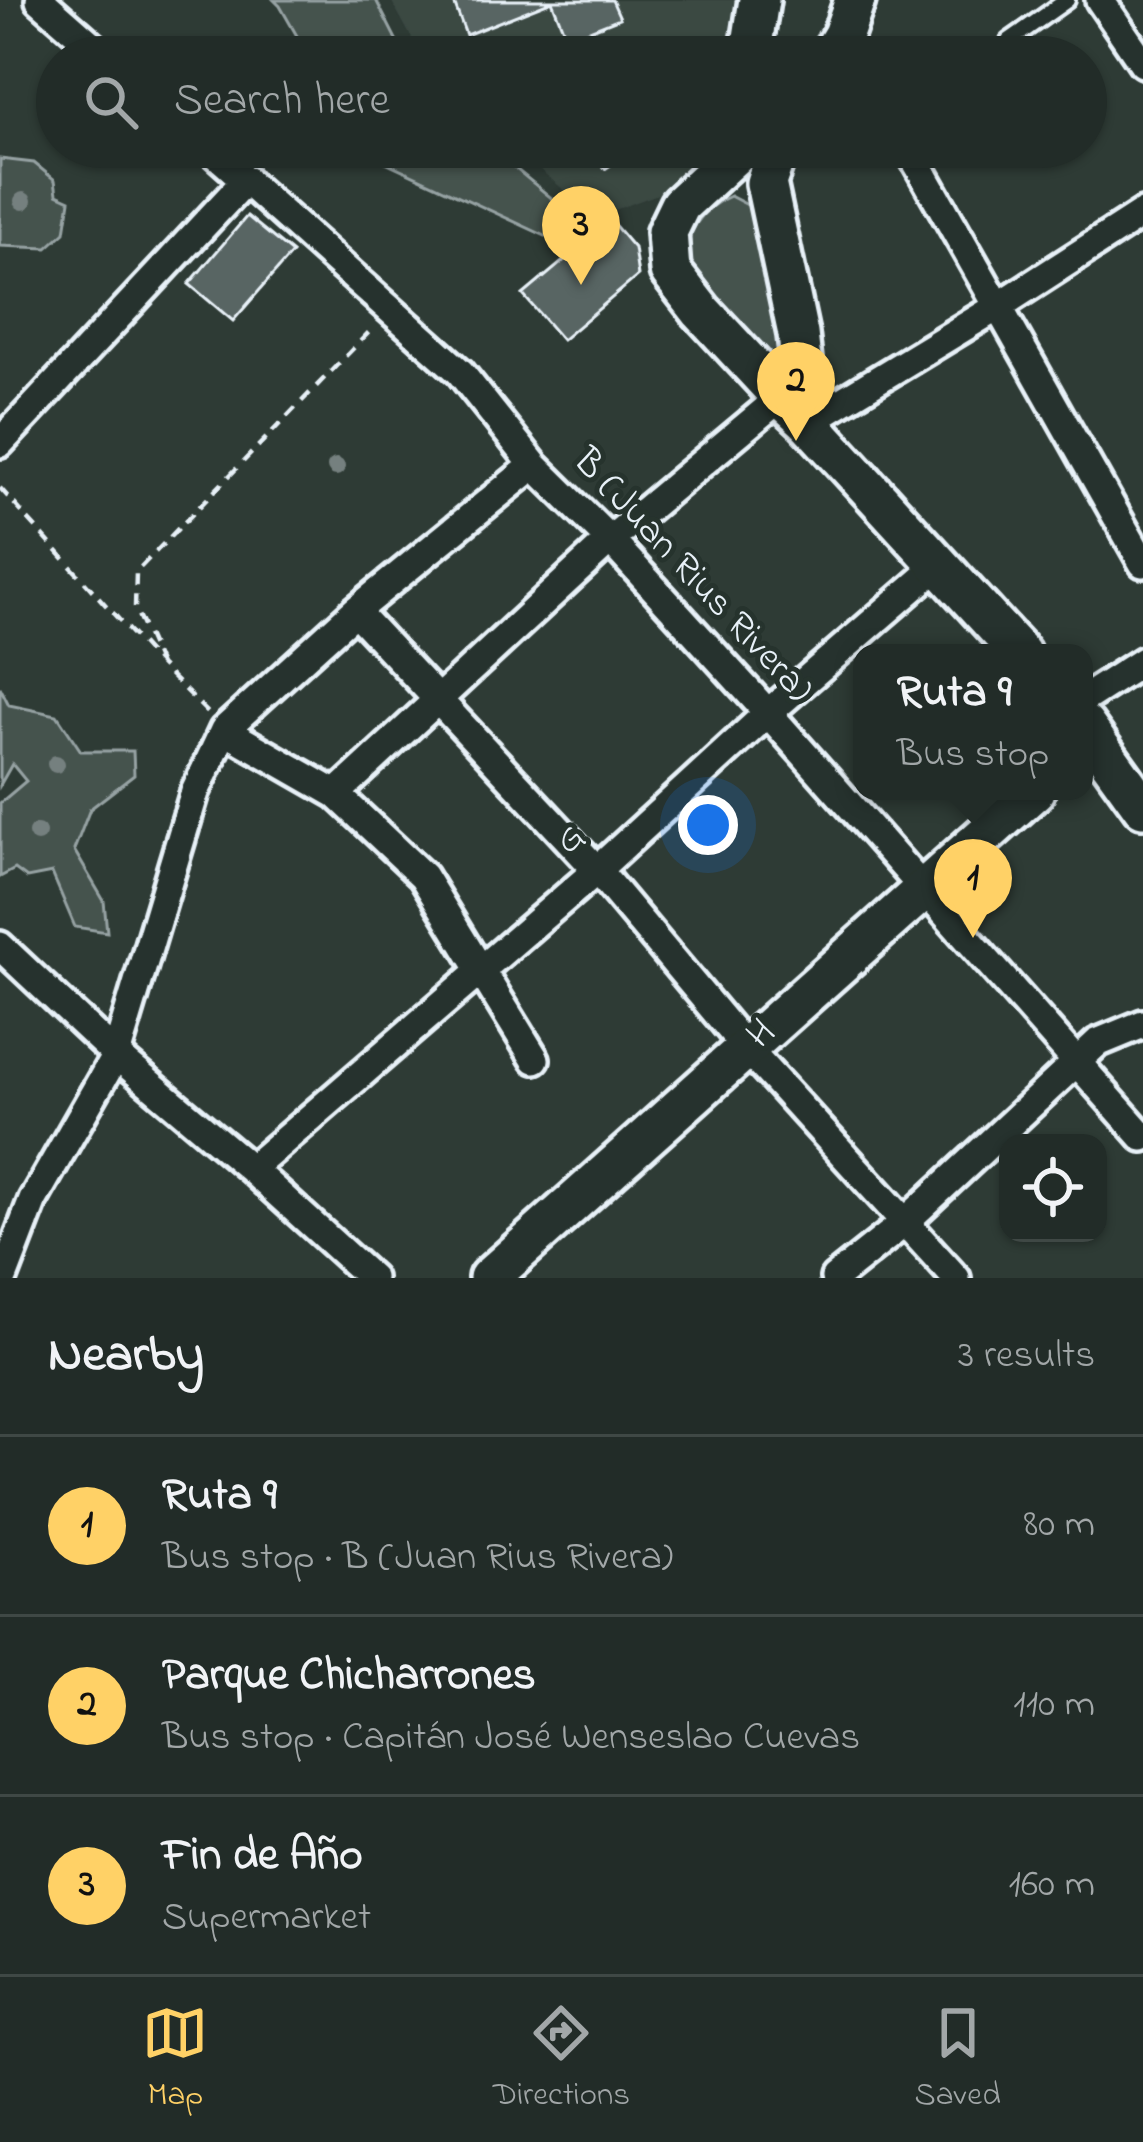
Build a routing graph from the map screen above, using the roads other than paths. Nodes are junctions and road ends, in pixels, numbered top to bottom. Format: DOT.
graph roads {
  1 [pos="40,0"];
  2 [pos="759,0"];
  3 [pos="1067,0"];
  4 [pos="1100,0"];
  5 [pos="81,36"];
  6 [pos="753,36"];
  7 [pos="1016,36"];
  8 [pos="1143,64"];
  9 [pos="232,168"];
  10 [pos="717,168"];
  11 [pos="772,168"];
  12 [pos="920,168"];
  13 [pos="246,180"];
  14 [pos="1143,213"];
  15 [pos="999,306"];
  16 [pos="795,410"];
  17 [pos="0,442"];
  18 [pos="534,465"];
  19 [pos="610,540"];
  20 [pos="1143,563"];
  21 [pos="938,565"];
  22 [pos="356,611"];
  23 [pos="1012,644"];
  24 [pos="1143,661"];
  25 [pos="1093,692"];
  26 [pos="439,701"];
  27 [pos="768,713"];
  28 [pos="224,730"];
  29 [pos="1093,744"];
  30 [pos="336,794"];
  31 [pos="1024,800"];
  32 [pos="1143,807"];
  33 [pos="597,870"];
  34 [pos="924,888"];
  35 [pos="0,946"];
  36 [pos="480,969"];
  37 [pos="1143,1024"];
  38 [pos="747,1049"];
  39 [pos="116,1055"];
  40 [pos="535,1059"];
  41 [pos="1077,1062"];
  42 [pos="1143,1137"];
  43 [pos="251,1168"];
  44 [pos="904,1223"];
  45 [pos="3,1278"];
  46 [pos="371,1278"];
  47 [pos="489,1278"];
  48 [pos="835,1278"];
  49 [pos="956,1278"];
  1 -- 5 [label="street"];
  2 -- 6 [label="street"];
  3 -- 7 [label="lane"];
  4 -- 8 [label="street"];
  9 -- 13 [label="street, B (Juan Rius Rivera)"];
  10 -- 16 [label="street"];
  11 -- 16 [label="street"];
  12 -- 15 [label="street"];
  13 -- 17 [label="street"];
  13 -- 18 [label="street, B (Juan Rius Rivera)"];
  14 -- 15 [label="street"];
  15 -- 16 [label="street"];
  15 -- 20 [label="street"];
  16 -- 19 [label="street"];
  16 -- 21 [label="street"];
  18 -- 19 [label="street, B (Juan Rius Rivera)"];
  18 -- 22 [label="street"];
  19 -- 26 [label="street"];
  19 -- 27 [label="street, B (Juan Rius Rivera)"];
  21 -- 23 [label="street"];
  21 -- 27 [label="street, G"];
  22 -- 26 [label="street"];
  22 -- 28 [label="street"];
  24 -- 25 [label="street"];
  26 -- 30 [label="street"];
  26 -- 33 [label="street"];
  27 -- 33 [label="street, G"];
  27 -- 34 [label="street, B (Juan Rius Rivera)"];
  28 -- 30 [label="street"];
  28 -- 39 [label="street"];
  29 -- 32 [label="street"];
  30 -- 36 [label="street"];
  31 -- 34 [label="street, H"];
  33 -- 36 [label="street, G"];
  33 -- 38 [label="street"];
  34 -- 38 [label="street, H"];
  34 -- 41 [label="street, B (Juan Rius Rivera)"];
  35 -- 39 [label="street"];
  36 -- 40 [label="street"];
  36 -- 43 [label="street, G"];
  37 -- 41 [label="street"];
  38 -- 44 [label="street"];
  38 -- 47 [label="street, H"];
  39 -- 43 [label="street"];
  39 -- 45 [label="street"];
  41 -- 42 [label="street, B (Juan Rius Rivera)"];
  41 -- 44 [label="street"];
  43 -- 46 [label="street"];
  44 -- 48 [label="street"];
  44 -- 49 [label="street"];
}
